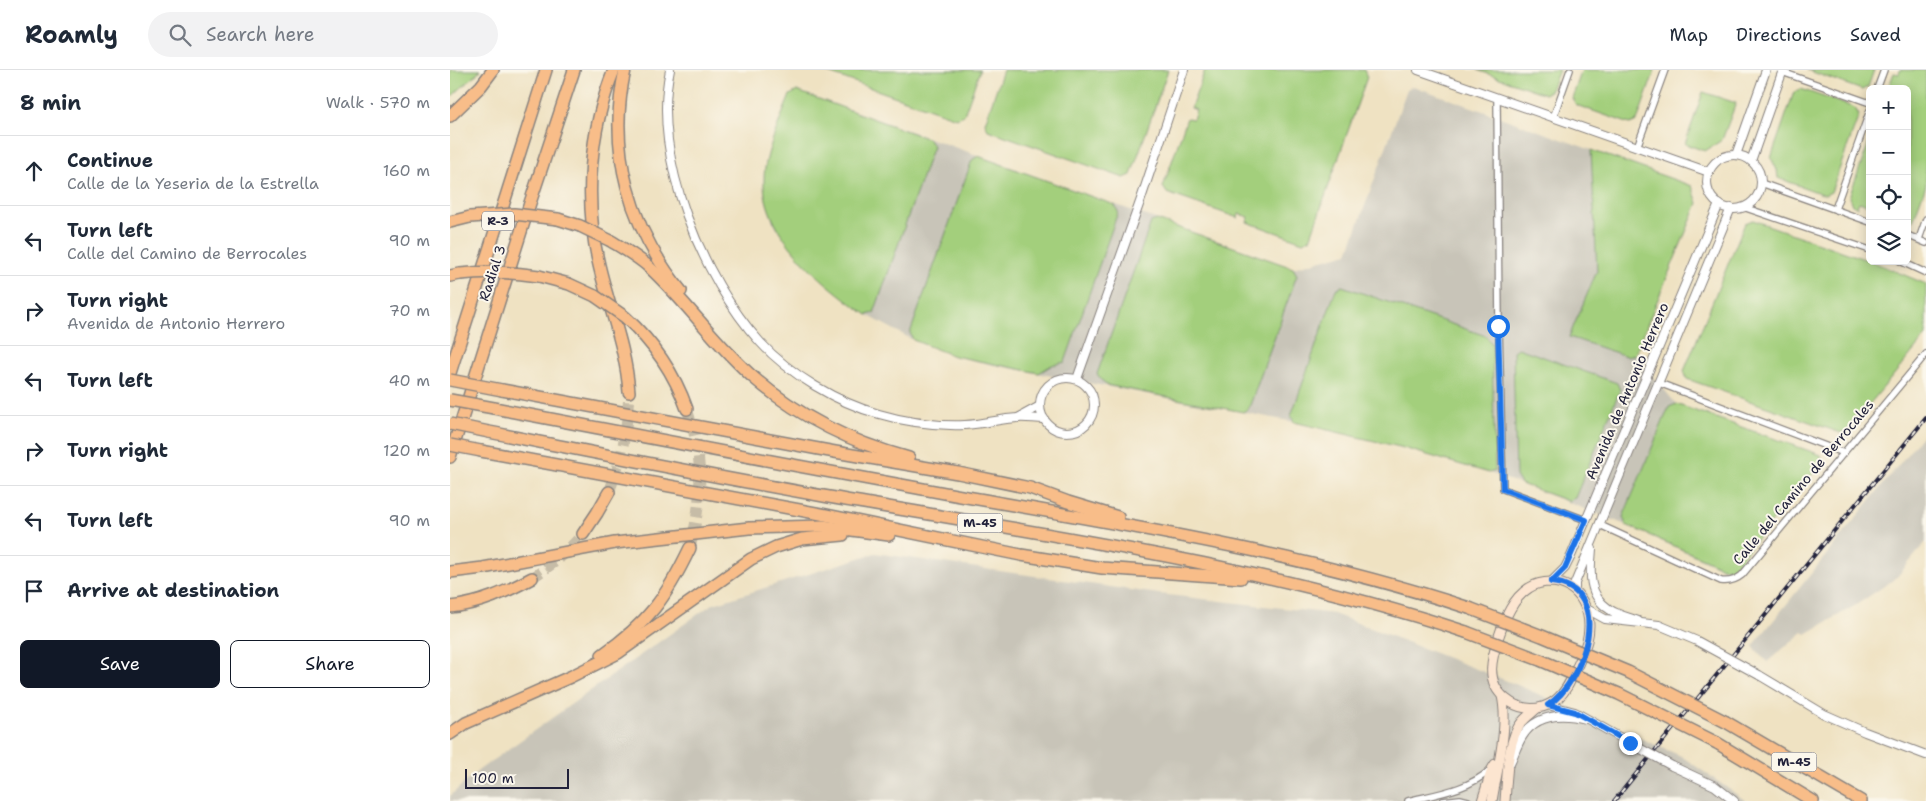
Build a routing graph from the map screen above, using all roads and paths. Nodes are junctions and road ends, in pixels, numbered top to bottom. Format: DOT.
graph roads {
  1 [pos="493,70"];
  2 [pos="546,70"];
  3 [pos="574,70"];
  4 [pos="614,70"];
  5 [pos="624,70"];
  6 [pos="670,70"];
  7 [pos="1184,70"];
  8 [pos="1418,70"];
  9 [pos="1570,70"];
  10 [pos="1665,70"];
  11 [pos="1766,70"];
  12 [pos="1884,70"];
  13 [pos="1783,71"];
  14 [pos="1879,85"];
  15 [pos="1497,98"];
  16 [pos="1866,102"];
  17 [pos="450,116"];
  18 [pos="1554,118"];
  19 [pos="1866,121"];
  20 [pos="1637,147"];
  21 [pos="1736,155"];
  22 [pos="1751,161"];
  23 [pos="1709,172"];
  24 [pos="1761,183"];
  25 [pos="1719,204"];
  26 [pos="1743,207"];
  27 [pos="1731,208"];
  28 [pos="1835,209"];
  29 [pos="1926,219"];
  30 [pos="1866,221"];
  31 [pos="450,222"];
  32 [pos="1911,236"];
  33 [pos="1919,239"];
  34 [pos="1926,243"];
  35 [pos="1866,249"];
  36 [pos="1909,265"];
  37 [pos="1926,273"];
  38 [pos="455,275"];
  39 [pos="1926,354"];
  40 [pos="742,366"];
  41 [pos="450,373"];
  42 [pos="1077,379"];
  43 [pos="450,380"];
  44 [pos="1659,383"];
  45 [pos="629,392"];
  46 [pos="450,400"];
  47 [pos="1040,406"];
  48 [pos="687,409"];
  49 [pos="1018,418"];
  50 [pos="1044,419"];
  51 [pos="450,424"];
  52 [pos="450,445"];
  53 [pos="1844,453"];
  54 [pos="450,457"];
  55 [pos="958,472"];
  56 [pos="609,492"];
  57 [pos="1586,520"];
  58 [pos="1600,525"];
  59 [pos="1138,526"];
  60 [pos="583,534"];
  61 [pos="899,537"];
  62 [pos="1593,540"];
  63 [pos="690,548"];
  64 [pos="983,548"];
  65 [pos="452,572"];
  66 [pos="1255,576"];
  67 [pos="532,578"];
  68 [pos="1551,582"];
  69 [pos="1575,592"];
  70 [pos="450,607"];
  71 [pos="1587,609"];
  72 [pos="1640,622"];
  73 [pos="570,677"];
  74 [pos="1502,696"];
  75 [pos="1548,705"];
  76 [pos="1536,709"];
  77 [pos="1586,719"];
  78 [pos="450,734"];
  79 [pos="1926,755"];
  80 [pos="1499,760"];
  81 [pos="1508,765"];
  82 [pos="1492,769"];
  83 [pos="1408,801"];
  84 [pos="1443,801"];
  85 [pos="1468,801"];
  86 [pos="1482,801"];
  87 [pos="1492,801"];
  88 [pos="1505,801"];
  89 [pos="1734,801"];
  90 [pos="1813,801"];
  91 [pos="1861,801"];
  1 -- 17 [label="highway"];
  2 -- 41 [label="highway, Radial 3 / R-3"];
  3 -- 54 [label="highway, Radial 3 / R-3"];
  4 -- 45 [label="highway"];
  5 -- 40 [label="highway"];
  6 -- 49 [label="street"];
  7 -- 42 [label="street"];
  8 -- 15 [label="street"];
  9 -- 18 [label="street"];
  10 -- 20 [label="street"];
  11 -- 21 [label="street"];
  12 -- 14 [label="street"];
  13 -- 16 [label="street"];
  13 -- 22 [label="street"];
  15 -- 18 [label="street"];
  15 -- 57 [label="street"];
  18 -- 20 [label="street"];
  19 -- 28 [label="street"];
  20 -- 23 [label="street"];
  21 -- 22 [label="street"];
  21 -- 23 [label="street"];
  22 -- 24 [label="street"];
  23 -- 25 [label="street"];
  24 -- 26 [label="street"];
  24 -- 28 [label="street"];
  25 -- 27 [label="street"];
  25 -- 57 [label="street, Avenida de Antonio Herrero"];
  26 -- 27 [label="street"];
  26 -- 35 [label="street"];
  27 -- 44 [label="street, Avenida de Antonio Herrero"];
  28 -- 30 [label="street"];
  29 -- 33 [label="street"];
  31 -- 40 [label="highway, bridge"];
  32 -- 33 [label="street"];
  33 -- 34 [label="street"];
  36 -- 37 [label="street"];
  38 -- 48 [label="highway, bridge"];
  39 -- 53 [label="street, Calle del Camino de Berrocales"];
  40 -- 55 [label="highway"];
  42 -- 47 [label="street"];
  42 -- 50 [label="street"];
  43 -- 55 [label="highway, bridge"];
  44 -- 53 [label="street"];
  44 -- 58 [label="street, Avenida de Antonio Herrero"];
  46 -- 59 [label="highway, M-45, bridge"];
  47 -- 49 [label="street"];
  47 -- 50 [label="street"];
  49 -- 50 [label="street"];
  51 -- 66 [label="highway, M-45, bridge"];
  52 -- 64 [label="highway, bridge"];
  53 -- 58 [label="street, Calle del Camino de Berrocales"];
  55 -- 59 [label="highway"];
  56 -- 60 [label="highway"];
  57 -- 68 [label="street, Avenida de Antonio Herrero"];
  58 -- 62 [label="street, Avenida de Antonio Herrero"];
  59 -- 91 [label="highway, M-45, bridge"];
  61 -- 64 [label="highway"];
  61 -- 65 [label="highway"];
  61 -- 73 [label="highway"];
  62 -- 69 [label="street, Avenida de Antonio Herrero"];
  62 -- 72 [label="street"];
  63 -- 73 [label="highway"];
  64 -- 66 [label="highway"];
  66 -- 90 [label="highway, M-45, bridge"];
  67 -- 70 [label="highway"];
  68 -- 69 [label="main road"];
  68 -- 74 [label="main road"];
  69 -- 71 [label="main road"];
  71 -- 72 [label="street"];
  71 -- 75 [label="main road"];
  72 -- 79 [label="street, bridge"];
  73 -- 78 [label="highway"];
  74 -- 76 [label="main road"];
  74 -- 80 [label="main road"];
  75 -- 76 [label="main road"];
  75 -- 77 [label="street"];
  76 -- 81 [label="main road"];
  77 -- 81 [label="street"];
  77 -- 89 [label="street, bridge"];
  80 -- 82 [label="main road"];
  80 -- 87 [label="main road"];
  81 -- 88 [label="main road"];
  82 -- 83 [label="street"];
  82 -- 86 [label="main road"];
  84 -- 85 [label="street"];
}
